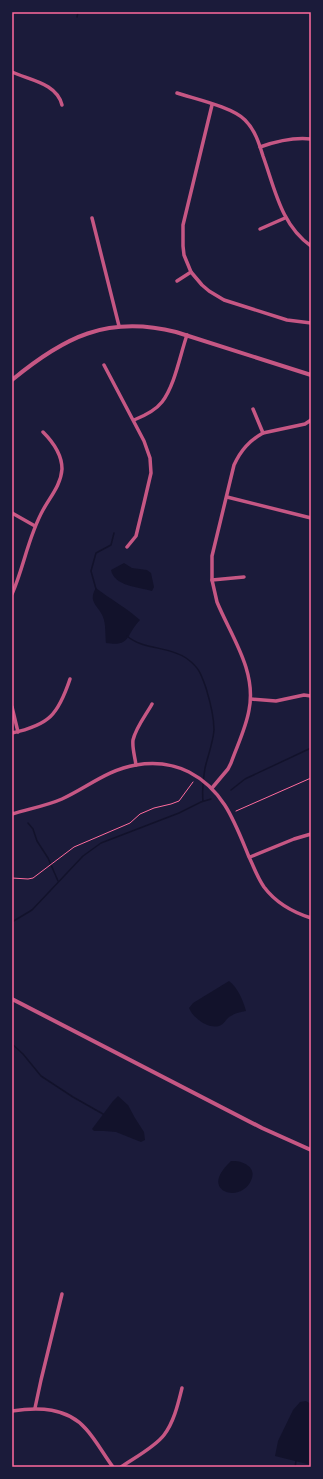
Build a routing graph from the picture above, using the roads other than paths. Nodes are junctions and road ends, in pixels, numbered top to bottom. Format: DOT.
graph roads {
  1 [pos="12,72"];
  2 [pos="177,93"];
  3 [pos="62,104"];
  4 [pos="212,104"];
  5 [pos="311,139"];
  6 [pos="260,147"];
  7 [pos="92,218"];
  8 [pos="285,218"];
  9 [pos="260,229"];
  10 [pos="311,246"];
  11 [pos="191,272"];
  12 [pos="177,281"];
  13 [pos="311,323"];
  14 [pos="119,326"];
  15 [pos="186,335"];
  16 [pos="104,365"];
  17 [pos="311,375"];
  18 [pos="12,380"];
  19 [pos="253,409"];
  20 [pos="134,420"];
  21 [pos="311,420"];
  22 [pos="43,432"];
  23 [pos="263,433"];
  24 [pos="227,497"];
  25 [pos="12,514"];
  26 [pos="311,518"];
  27 [pos="35,526"];
  28 [pos="127,547"];
  29 [pos="244,577"];
  30 [pos="212,580"];
  31 [pos="12,594"];
  32 [pos="70,679"];
  33 [pos="311,696"];
  34 [pos="251,699"];
  35 [pos="152,704"];
  36 [pos="12,706"];
  37 [pos="18,732"];
  38 [pos="12,733"];
  39 [pos="136,765"];
  40 [pos="212,788"];
  41 [pos="12,814"];
  42 [pos="311,834"];
  43 [pos="250,857"];
  44 [pos="311,918"];
  45 [pos="12,999"];
  46 [pos="311,1150"];
  47 [pos="62,1294"];
  48 [pos="182,1388"];
  49 [pos="35,1408"];
  50 [pos="12,1411"];
  51 [pos="113,1467"];
  52 [pos="121,1467"];
  1 -- 3 [label="street"];
  2 -- 4 [label="street"];
  4 -- 6 [label="street"];
  4 -- 11 [label="street"];
  5 -- 6 [label="street"];
  6 -- 8 [label="street"];
  7 -- 14 [label="street"];
  8 -- 9 [label="street"];
  8 -- 10 [label="street"];
  11 -- 12 [label="street"];
  11 -- 13 [label="street"];
  14 -- 15 [label="street"];
  14 -- 18 [label="street"];
  15 -- 17 [label="street"];
  15 -- 20 [label="street"];
  16 -- 20 [label="street"];
  19 -- 23 [label="street"];
  20 -- 28 [label="street"];
  21 -- 23 [label="street"];
  22 -- 27 [label="street"];
  23 -- 24 [label="street"];
  24 -- 26 [label="street"];
  24 -- 30 [label="street"];
  25 -- 27 [label="street"];
  27 -- 31 [label="street"];
  29 -- 30 [label="street"];
  30 -- 34 [label="street"];
  32 -- 37 [label="street"];
  33 -- 34 [label="street"];
  34 -- 40 [label="street"];
  35 -- 39 [label="street"];
  36 -- 37 [label="street"];
  37 -- 38 [label="street"];
  39 -- 40 [label="street"];
  39 -- 41 [label="street"];
  40 -- 43 [label="street"];
  42 -- 43 [label="street"];
  43 -- 44 [label="street"];
  45 -- 46 [label="street"];
  47 -- 49 [label="street"];
  48 -- 52 [label="street"];
  49 -- 50 [label="street"];
  49 -- 51 [label="street"];
}
